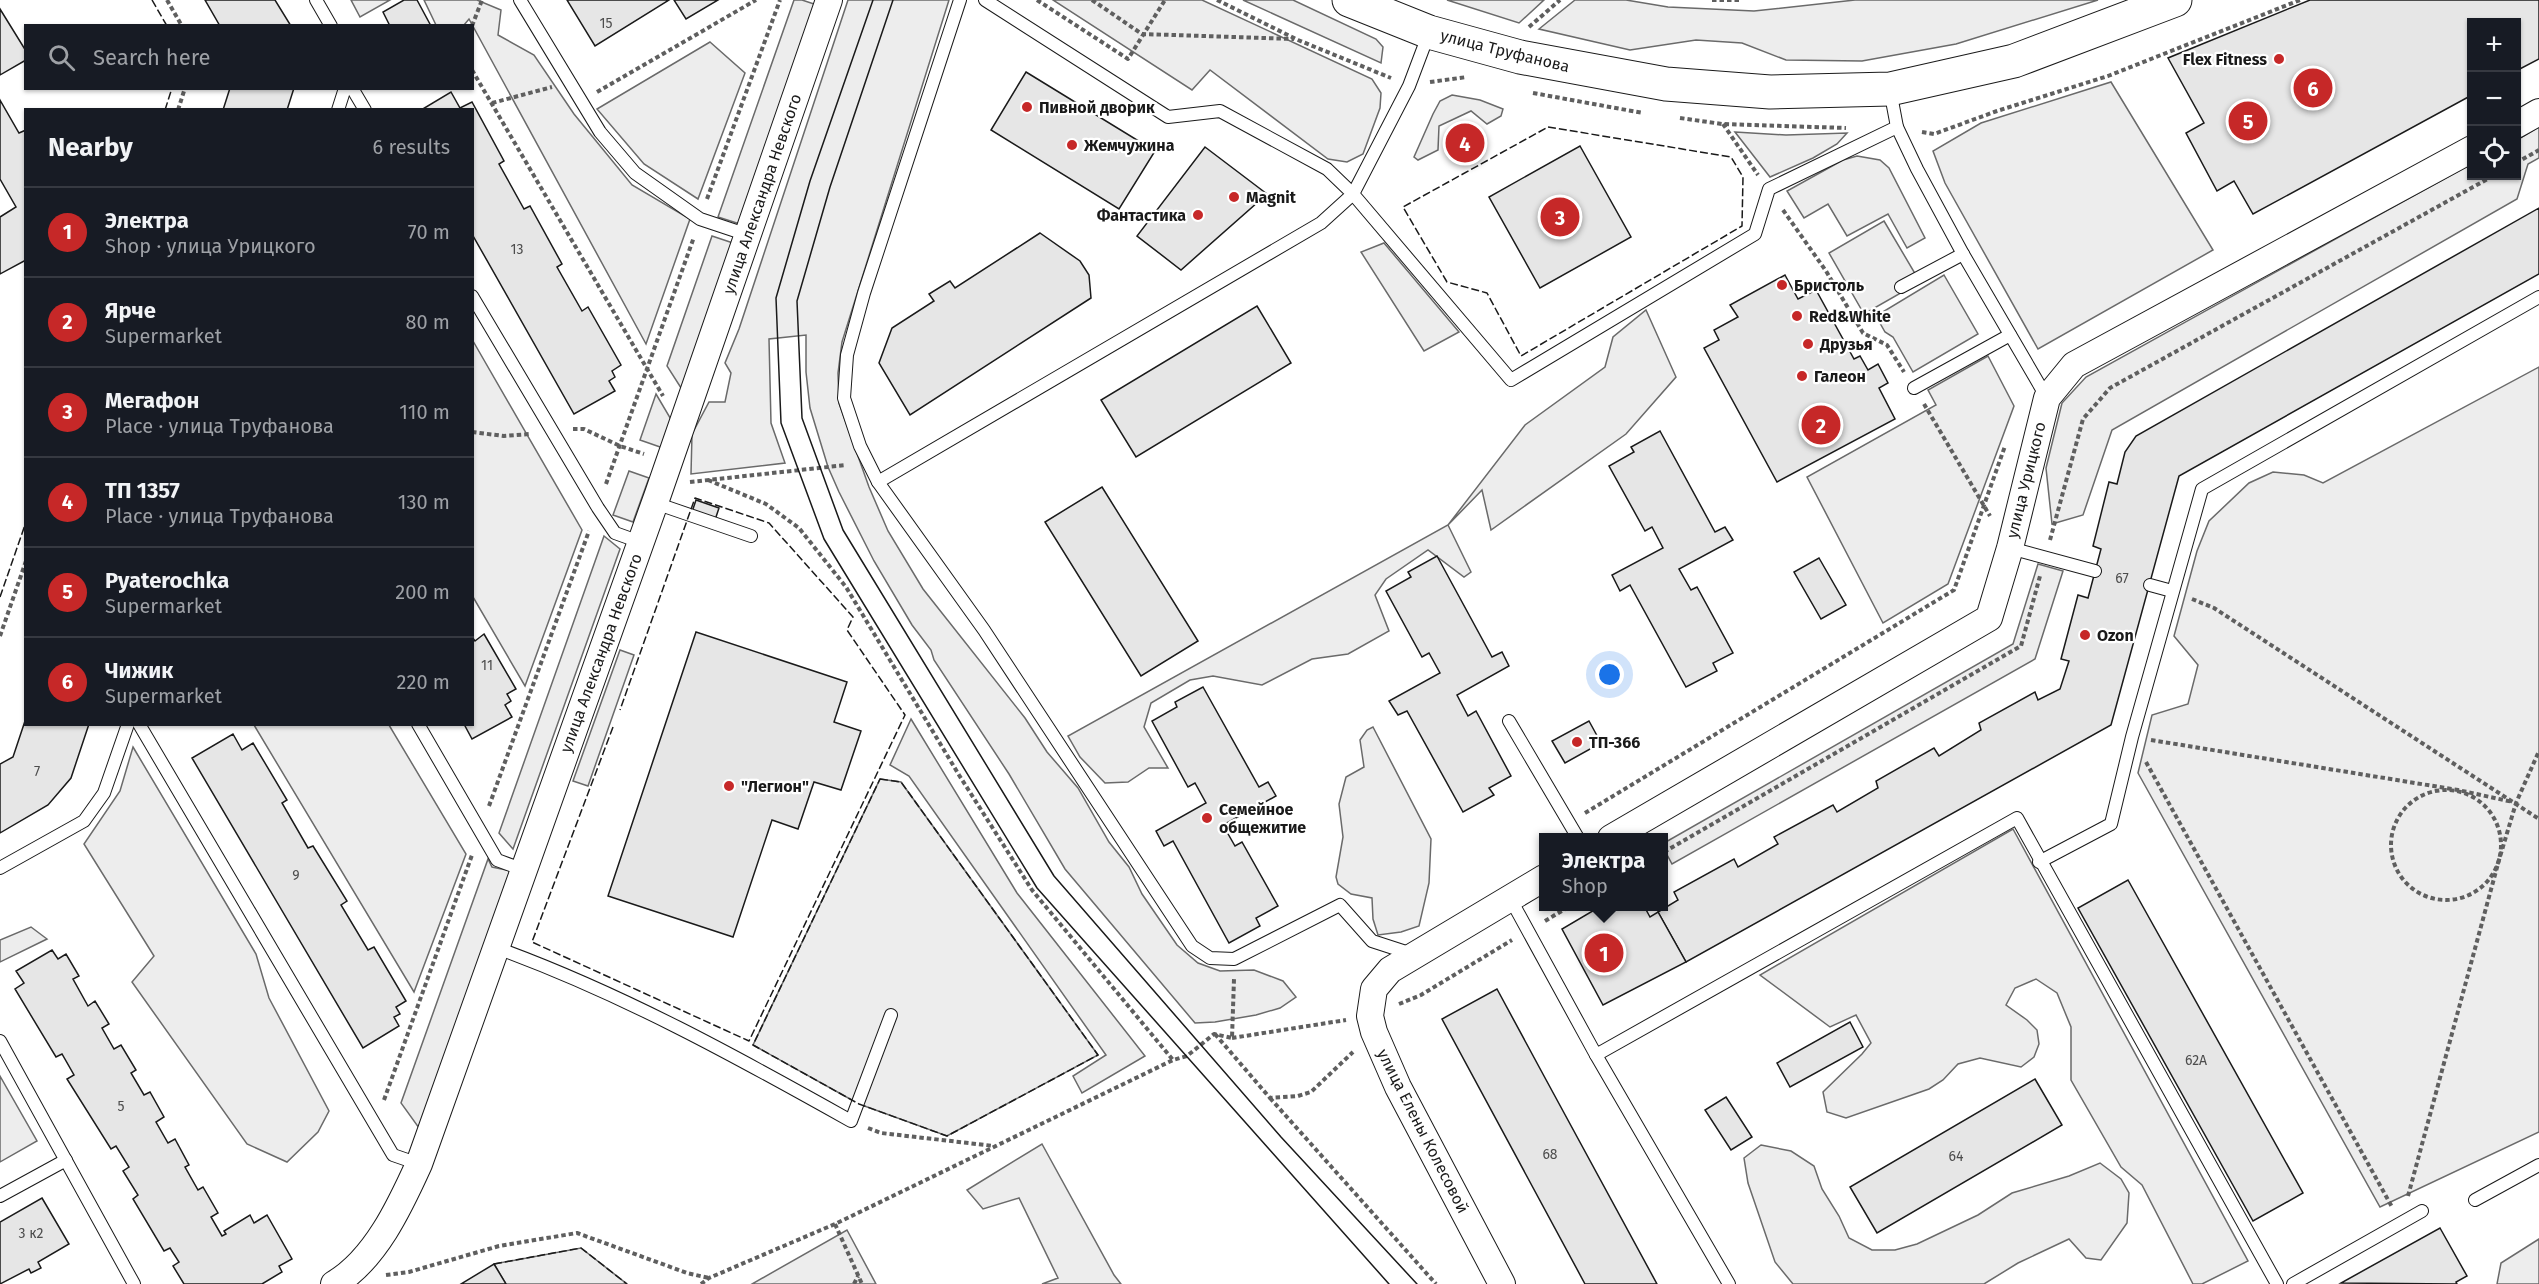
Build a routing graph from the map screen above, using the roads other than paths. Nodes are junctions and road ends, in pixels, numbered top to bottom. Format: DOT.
graph roads {
  1 [pos="316,0"];
  2 [pos="520,0"];
  3 [pos="829,0"];
  4 [pos="960,0"];
  5 [pos="985,0"];
  6 [pos="1349,0"];
  7 [pos="2175,0"];
  8 [pos="330,24"];
  9 [pos="1429,32"];
  10 [pos="1890,89"];
  11 [pos="344,90"];
  12 [pos="353,90"];
  13 [pos="339,108"];
  14 [pos="364,108"];
  15 [pos="2539,112"];
  16 [pos="2521,122"];
  17 [pos="1897,128"];
  18 [pos="2467,152"];
  19 [pos="1353,194"];
  20 [pos="748,236"];
  21 [pos="1963,254"];
  22 [pos="1901,287"];
  23 [pos="2539,297"];
  24 [pos="474,299"];
  25 [pos="2010,335"];
  26 [pos="1914,388"];
  27 [pos="2047,398"];
  28 [pos="878,482"];
  29 [pos="656,499"];
  30 [pos="751,536"];
  31 [pos="640,543"];
  32 [pos="2010,548"];
  33 [pos="2095,571"];
  34 [pos="2150,585"];
  35 [pos="2172,591"];
  36 [pos="1509,721"];
  37 [pos="127,726"];
  38 [pos="141,726"];
  39 [pos="419,726"];
  40 [pos="1576,833"];
  41 [pos="1618,833"];
  42 [pos="2039,862"];
  43 [pos="0,868"];
  44 [pos="524,870"];
  45 [pos="1539,881"];
  46 [pos="1510,898"];
  47 [pos="497,948"];
  48 [pos="1414,955"];
  49 [pos="891,1014"];
  50 [pos="0,1041"];
  51 [pos="1596,1054"];
  52 [pos="66,1160"];
  53 [pos="419,1164"];
  54 [pos="2539,1165"];
  55 [pos="0,1196"];
  56 [pos="2475,1200"];
  57 [pos="2422,1211"];
  58 [pos="337,1283"];
  59 [pos="134,1284"];
  60 [pos="1502,1284"];
  61 [pos="1729,1284"];
  62 [pos="2277,1284"];
  63 [pos="2293,1284"];
  1 -- 8 [label="lane"];
  2 -- 20 [label="lane"];
  3 -- 20 [label="street, улица Александра Невского"];
  4 -- 28 [label="lane"];
  5 -- 19 [label="lane"];
  6 -- 9 [label="street, улица Труфанова"];
  7 -- 10 [label="street"];
  9 -- 10 [label="street, улица Труфанова"];
  9 -- 19 [label="lane"];
  10 -- 17 [label="lane"];
  11 -- 13 [label="lane"];
  12 -- 14 [label="lane"];
  15 -- 16 [label="street"];
  17 -- 19 [label="lane"];
  17 -- 21 [label="lane"];
  18 -- 27 [label="street, улица Урицкого"];
  19 -- 28 [label="lane"];
  20 -- 29 [label="street, улица Александра Невского"];
  21 -- 22 [label="lane"];
  21 -- 25 [label="lane"];
  23 -- 35 [label="lane"];
  24 -- 31 [label="lane"];
  25 -- 26 [label="lane"];
  25 -- 27 [label="lane"];
  27 -- 32 [label="street, улица Урицкого"];
  28 -- 48 [label="lane"];
  29 -- 30 [label="lane"];
  29 -- 31 [label="street, улица Александра Невского"];
  31 -- 44 [label="street, улица Александра Невского"];
  32 -- 33 [label="lane"];
  32 -- 41 [label="street, улица Урицкого"];
  34 -- 35 [label="lane"];
  35 -- 42 [label="lane"];
  36 -- 40 [label="lane"];
  37 -- 43 [label="lane"];
  38 -- 53 [label="lane"];
  39 -- 44 [label="lane"];
  42 -- 51 [label="lane"];
  42 -- 62 [label="lane"];
  44 -- 47 [label="street, улица Александра Невского"];
  45 -- 46 [label="street"];
  46 -- 48 [label="street"];
  46 -- 51 [label="lane"];
  47 -- 49 [label="lane"];
  47 -- 53 [label="street, улица Александра Невского"];
  48 -- 60 [label="street, улица Елены Колесовой"];
  50 -- 52 [label="lane"];
  51 -- 61 [label="lane"];
  52 -- 55 [label="lane"];
  52 -- 59 [label="lane"];
  53 -- 58 [label="street, улица Александра Невского"];
  54 -- 56 [label="lane"];
  57 -- 63 [label="lane"];
}
